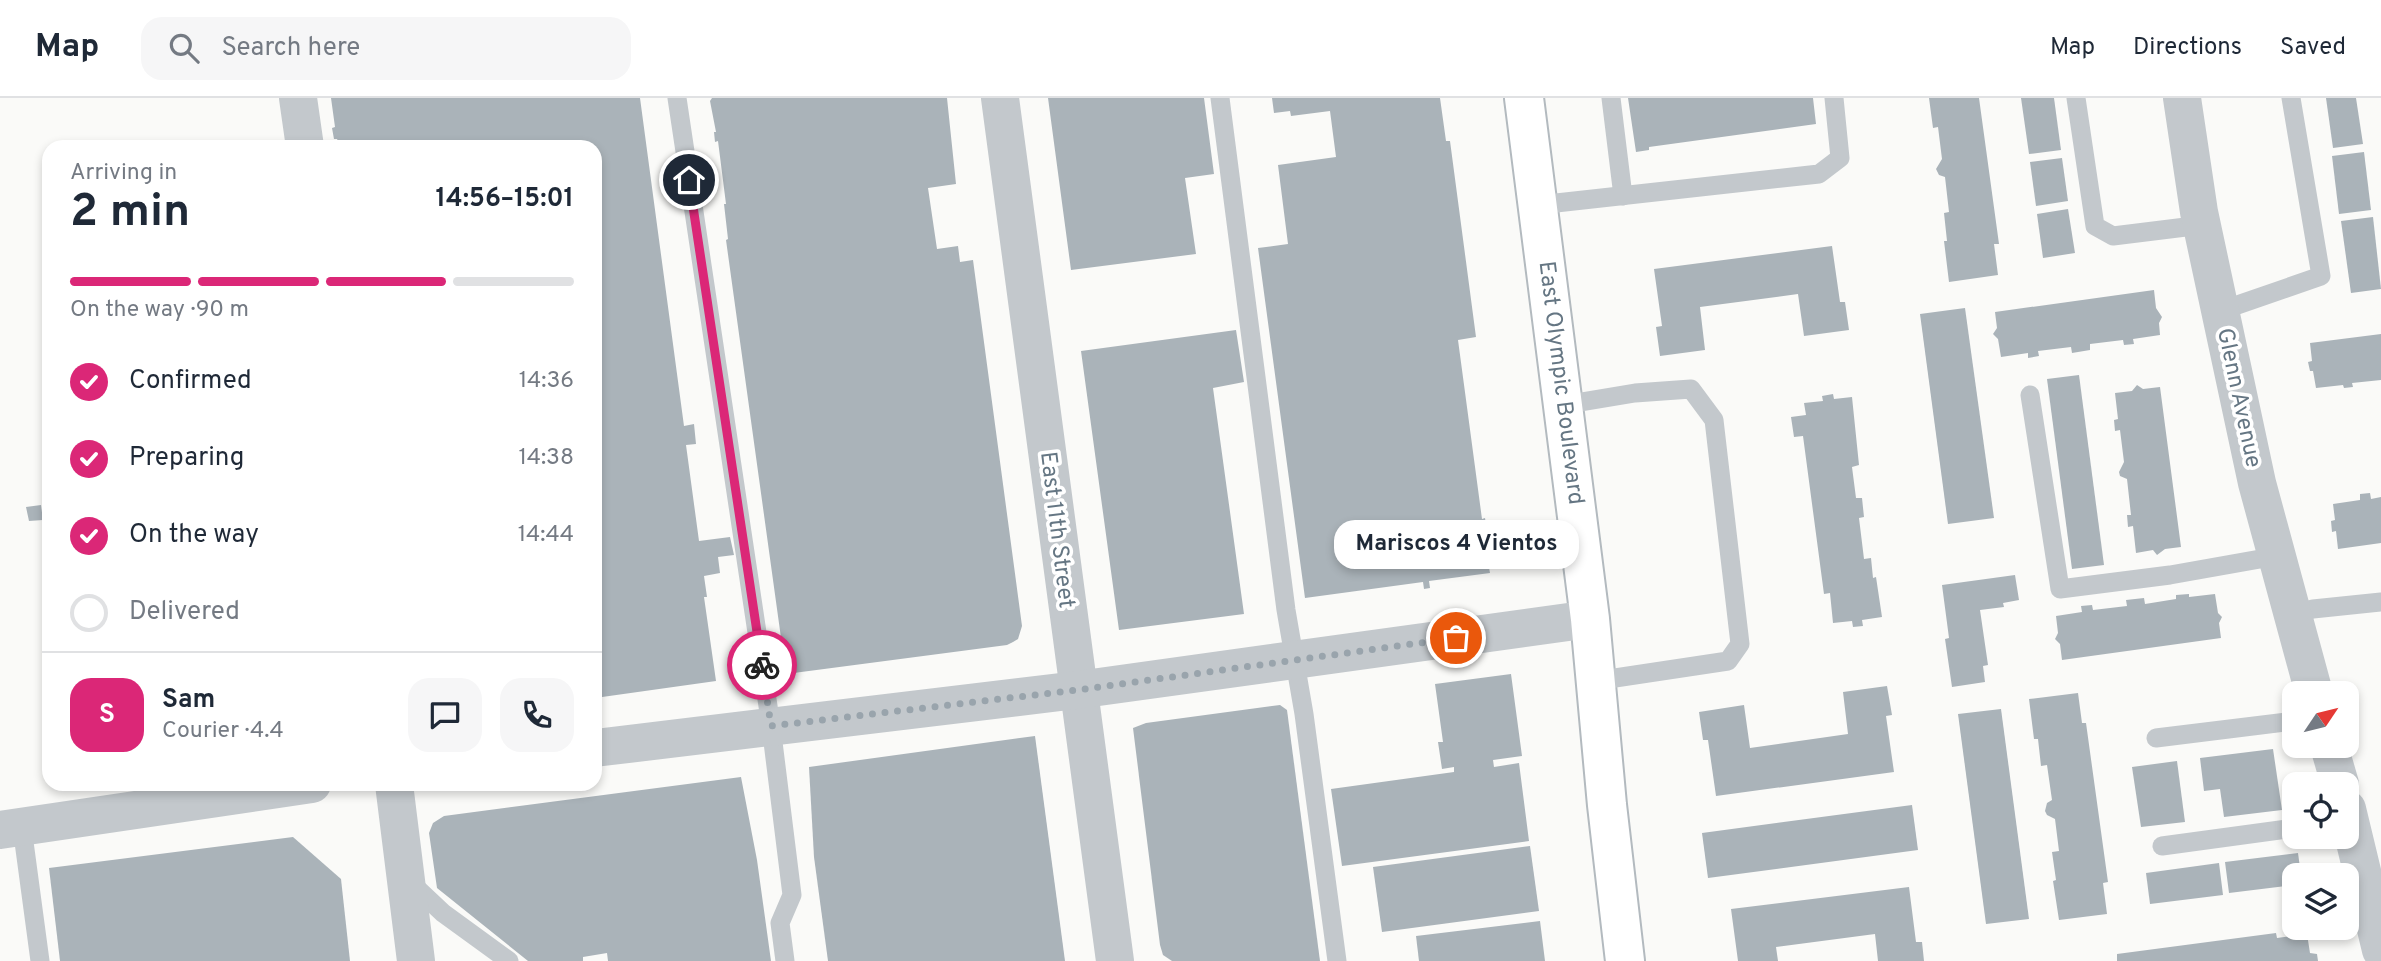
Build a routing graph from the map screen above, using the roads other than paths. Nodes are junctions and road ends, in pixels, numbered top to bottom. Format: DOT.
graph roads {
  1 [pos="298,98"];
  2 [pos="677,98"];
  3 [pos="1000,98"];
  4 [pos="1220,98"];
  5 [pos="1524,98"];
  6 [pos="1611,98"];
  7 [pos="1834,98"];
  8 [pos="2076,98"];
  9 [pos="2182,98"];
  10 [pos="2291,98"];
  11 [pos="304,140"];
  12 [pos="1623,196"];
  13 [pos="1538,205"];
  14 [pos="2202,225"];
  15 [pos="2220,311"];
  16 [pos="2030,395"];
  17 [pos="1563,405"];
  18 [pos="2277,556"];
  19 [pos="2381,602"];
  20 [pos="2293,614"];
  21 [pos="1590,619"];
  22 [pos="1295,660"];
  23 [pos="1595,681"];
  24 [pos="2311,681"];
  25 [pos="1077,690"];
  26 [pos="2282,722"];
  27 [pos="771,726"];
  28 [pos="2156,738"];
  29 [pos="602,747"];
  30 [pos="265,791"];
  31 [pos="395,791"];
  32 [pos="11,829"];
  33 [pos="2282,830"];
  34 [pos="2359,844"];
  35 [pos="2162,846"];
  36 [pos="406,878"];
  37 [pos="2373,880"];
  38 [pos="2381,950"];
  39 [pos="40,961"];
  40 [pos="416,961"];
  41 [pos="509,961"];
  42 [pos="785,961"];
  43 [pos="1115,961"];
  44 [pos="1338,961"];
  45 [pos="1625,961"];
  1 -- 11 [label="street"];
  2 -- 27 [label="lane"];
  3 -- 25 [label="street, East 11th Street"];
  4 -- 22 [label="lane"];
  5 -- 13 [label="main road, East Olympic Boulevard"];
  6 -- 12 [label="lane"];
  7 -- 12 [label="lane"];
  8 -- 14 [label="lane"];
  9 -- 14 [label="street, Glenn Avenue"];
  10 -- 15 [label="lane"];
  12 -- 13 [label="lane"];
  13 -- 17 [label="main road, East Olympic Boulevard"];
  14 -- 15 [label="street, Glenn Avenue"];
  15 -- 18 [label="street, Glenn Avenue"];
  16 -- 18 [label="lane"];
  17 -- 21 [label="main road, East Olympic Boulevard"];
  17 -- 23 [label="lane"];
  18 -- 20 [label="street, Glenn Avenue"];
  19 -- 20 [label="lane"];
  20 -- 24 [label="street, Glenn Avenue"];
  21 -- 22 [label="street"];
  21 -- 23 [label="main road, East Olympic Boulevard"];
  22 -- 25 [label="street"];
  22 -- 44 [label="lane"];
  23 -- 45 [label="main road, East Olympic Boulevard"];
  25 -- 27 [label="street"];
  25 -- 43 [label="street, East 11th Street"];
  26 -- 28 [label="lane"];
  27 -- 29 [label="street"];
  27 -- 42 [label="lane"];
  30 -- 32 [label="street"];
  31 -- 36 [label="street"];
  32 -- 39 [label="lane"];
  33 -- 35 [label="lane"];
  34 -- 37 [label="street"];
  36 -- 40 [label="street"];
  36 -- 41 [label="lane"];
  37 -- 38 [label="street"];
}
